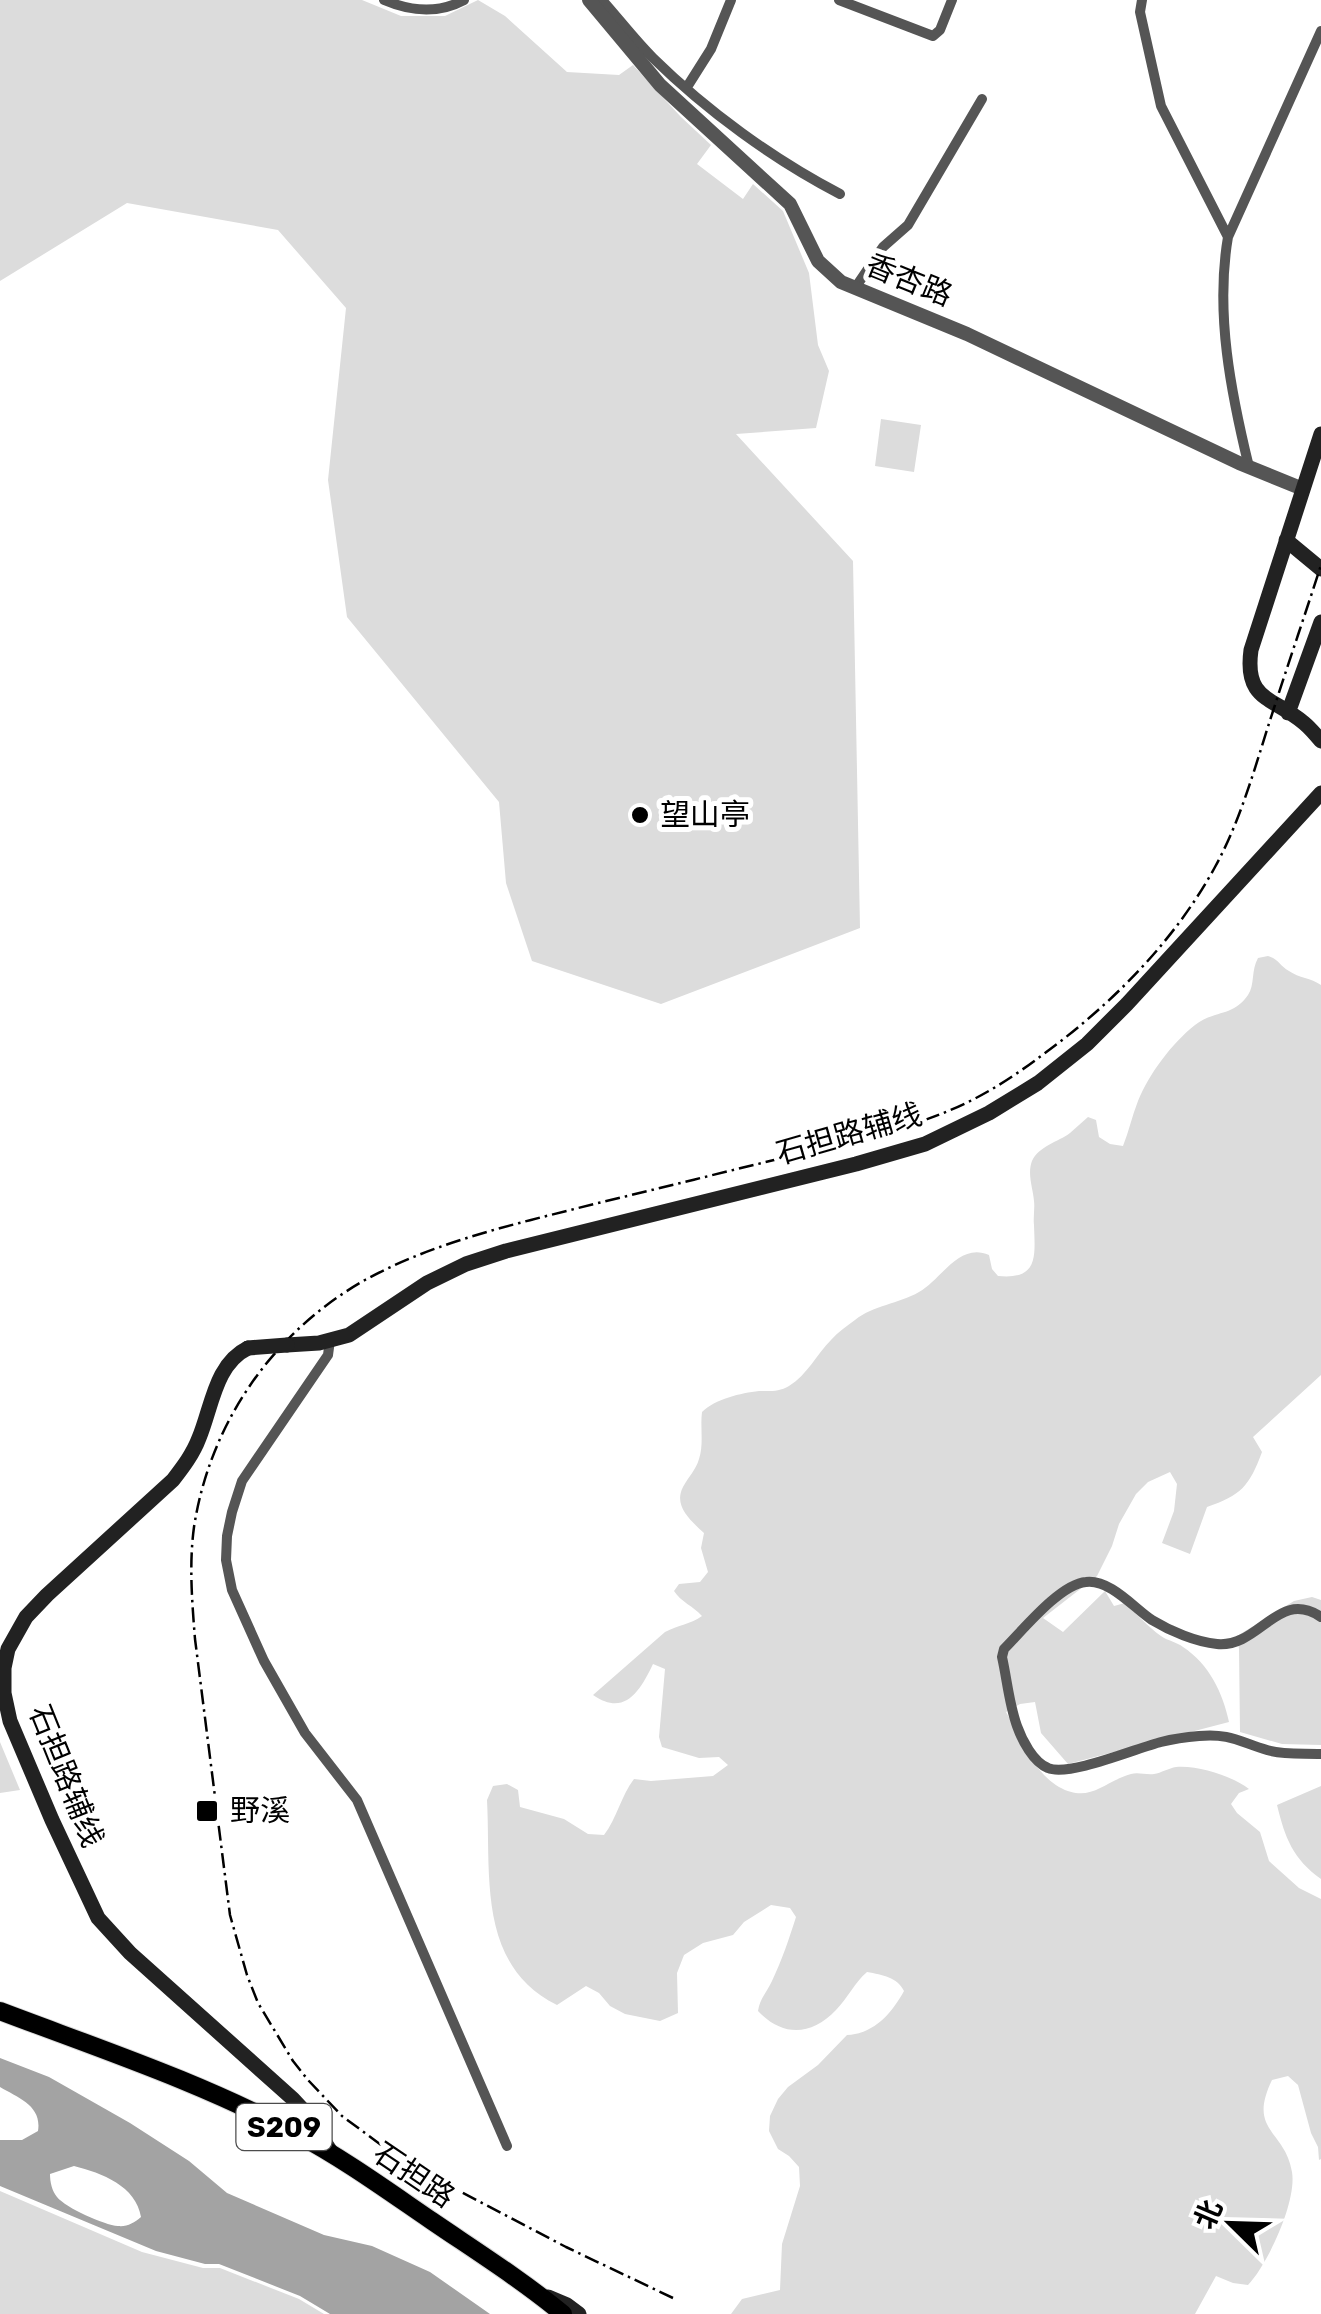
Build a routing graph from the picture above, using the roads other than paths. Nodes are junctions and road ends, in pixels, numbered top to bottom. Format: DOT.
graph roads {
  1 [pos="384,0"];
  2 [pos="464,0"];
  3 [pos="589,0"];
  4 [pos="602,0"];
  5 [pos="730,0"];
  6 [pos="839,0"];
  7 [pos="952,0"];
  8 [pos="1142,0"];
  9 [pos="1321,32"];
  10 [pos="687,87"];
  11 [pos="982,99"];
  12 [pos="840,194"];
  13 [pos="1228,237"];
  14 [pos="855,288"];
  15 [pos="1321,434"];
  16 [pos="1248,467"];
  17 [pos="1303,489"];
  18 [pos="1286,540"];
  19 [pos="1321,568"];
  20 [pos="1321,622"];
  21 [pos="1288,713"];
  22 [pos="1321,742"];
  23 [pos="1321,793"];
  24 [pos="330,1340"];
  25 [pos="1321,1617"];
  26 [pos="1321,1754"];
  27 [pos="0,2011"];
  28 [pos="507,2146"];
  29 [pos="333,2155"];
  30 [pos="540,2295"];
  31 [pos="563,2314"];
  32 [pos="579,2314"];
  1 -- 2 [label="street"];
  3 -- 14 [label="street, 香杏路"];
  4 -- 10 [label="street"];
  5 -- 10 [label="street"];
  6 -- 7 [label="street"];
  8 -- 13 [label="street"];
  9 -- 13 [label="street"];
  10 -- 12 [label="street"];
  11 -- 14 [label="street"];
  13 -- 16 [label="street"];
  14 -- 16 [label="street, 香杏路"];
  15 -- 17 [label="main road"];
  16 -- 17 [label="street, 香杏路"];
  17 -- 18 [label="main road"];
  18 -- 19 [label="main road"];
  18 -- 21 [label="main road"];
  20 -- 21 [label="main road"];
  21 -- 22 [label="main road"];
  23 -- 24 [label="main road, 石担路辅线"];
  24 -- 28 [label="street"];
  24 -- 29 [label="main road, 石担路辅线, bridge"];
  25 -- 26 [label="street"];
  27 -- 29 [label="main road, 石担路 / S209"];
  29 -- 30 [label="main road, 石担路 / S209"];
  30 -- 31 [label="main road, 石担路 / S209"];
  30 -- 32 [label="main road"];
}
